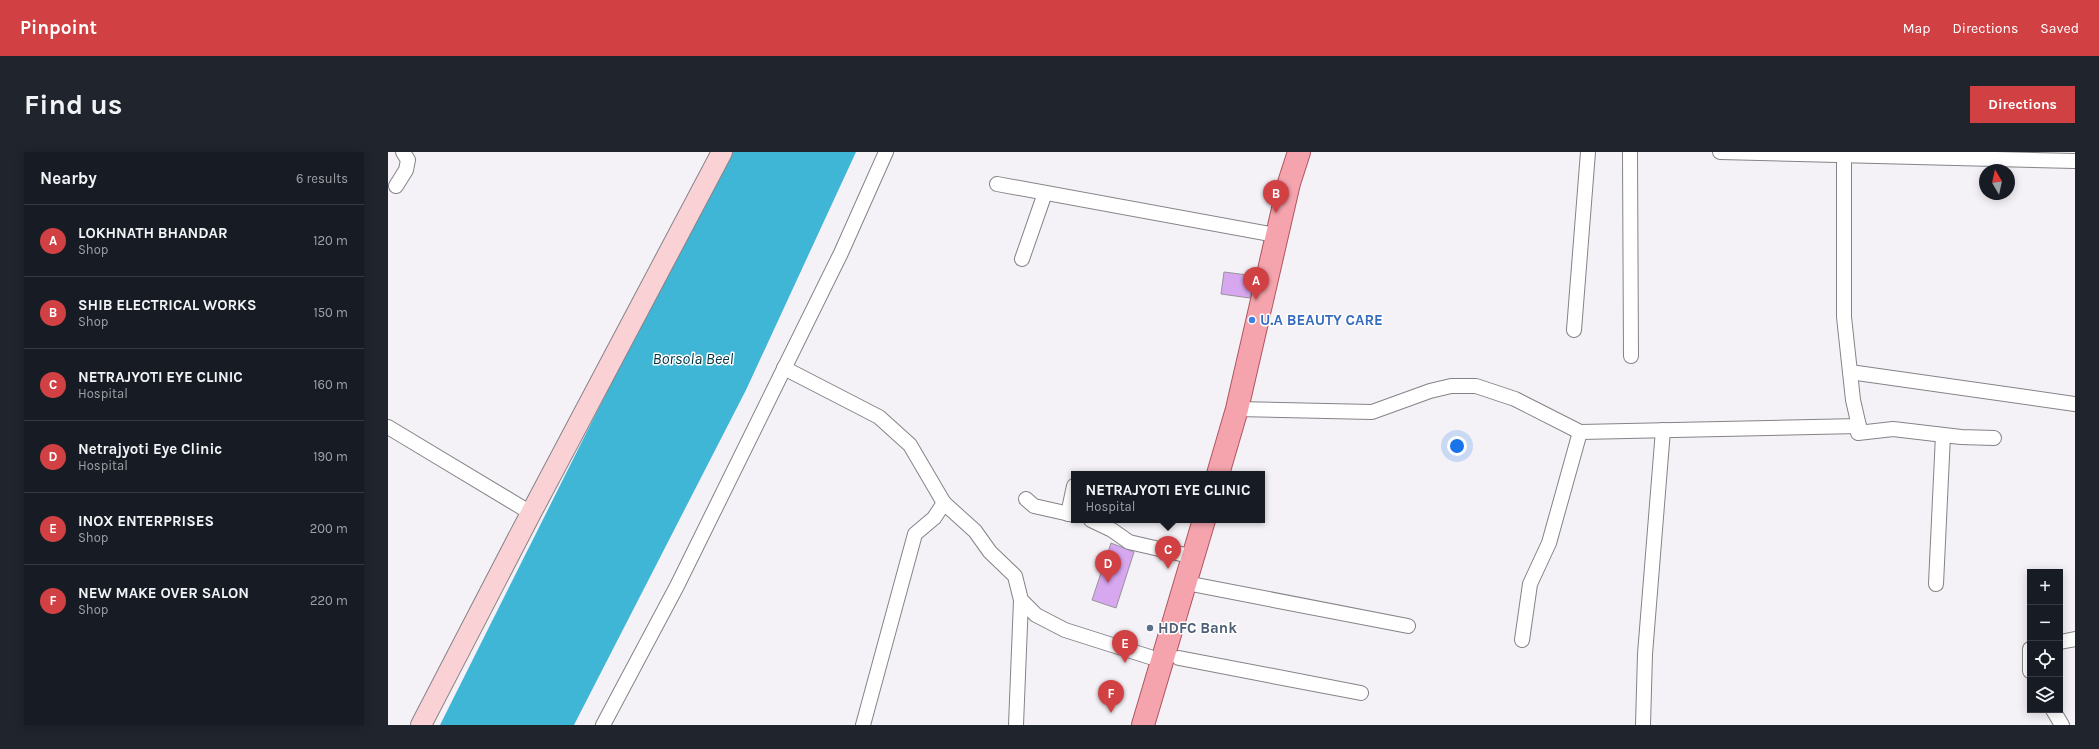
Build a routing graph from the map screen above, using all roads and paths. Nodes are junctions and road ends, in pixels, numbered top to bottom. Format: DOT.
graph roads {
  1 [pos="403,152"];
  2 [pos="722,152"];
  3 [pos="886,152"];
  4 [pos="1299,152"];
  5 [pos="1588,152"];
  6 [pos="1630,152"];
  7 [pos="1720,152"];
  8 [pos="1871,154"];
  9 [pos="1844,155"];
  10 [pos="2021,156"];
  11 [pos="2075,161"];
  12 [pos="997,184"];
  13 [pos="396,186"];
  14 [pos="1045,193"];
  15 [pos="1276,234"];
  16 [pos="1022,259"];
  17 [pos="1574,330"];
  18 [pos="1631,356"];
  19 [pos="784,368"];
  20 [pos="1850,372"];
  21 [pos="2075,404"];
  22 [pos="1237,409"];
  23 [pos="1859,426"];
  24 [pos="388,427"];
  25 [pos="1663,430"];
  26 [pos="1580,432"];
  27 [pos="1943,435"];
  28 [pos="1994,438"];
  29 [pos="1219,471"];
  30 [pos="1026,499"];
  31 [pos="944,503"];
  32 [pos="531,513"];
  33 [pos="1071,514"];
  34 [pos="1106,523"];
  35 [pos="1203,523"];
  36 [pos="1194,557"];
  37 [pos="1936,584"];
  38 [pos="1184,592"];
  39 [pos="1021,600"];
  40 [pos="1408,626"];
  41 [pos="2075,639"];
  42 [pos="1522,640"];
  43 [pos="2063,641"];
  44 [pos="1150,657"];
  45 [pos="1179,658"];
  46 [pos="1361,693"];
  47 [pos="2055,713"];
  48 [pos="422,725"];
  49 [pos="604,725"];
  50 [pos="863,725"];
  51 [pos="1016,725"];
  52 [pos="1129,725"];
  53 [pos="1143,725"];
  54 [pos="1158,725"];
  55 [pos="1643,725"];
  56 [pos="2062,725"];
  1 -- 13 [label="street"];
  2 -- 32 [label="street"];
  3 -- 19 [label="street"];
  4 -- 15 [label="main road"];
  5 -- 17 [label="street"];
  6 -- 18 [label="street"];
  7 -- 9 [label="street"];
  8 -- 9 [label="street"];
  8 -- 10 [label="street"];
  9 -- 20 [label="street"];
  10 -- 11 [label="street"];
  12 -- 14 [label="street"];
  14 -- 15 [label="street"];
  14 -- 16 [label="street"];
  15 -- 22 [label="main road"];
  19 -- 31 [label="street"];
  19 -- 49 [label="street"];
  20 -- 21 [label="street"];
  20 -- 23 [label="street"];
  22 -- 26 [label="street"];
  22 -- 29 [label="main road"];
  23 -- 25 [label="street"];
  23 -- 27 [label="street"];
  24 -- 32 [label="street"];
  25 -- 26 [label="street"];
  25 -- 55 [label="street"];
  26 -- 42 [label="street"];
  27 -- 28 [label="street"];
  27 -- 37 [label="street"];
  30 -- 33 [label="street"];
  31 -- 39 [label="street"];
  31 -- 50 [label="street"];
  32 -- 48 [label="street"];
  34 -- 36 [label="street"];
  35 -- 36 [label="main road"];
  36 -- 38 [label="main road"];
  38 -- 40 [label="street"];
  38 -- 44 [label="main road"];
  38 -- 45 [label="main road"];
  38 -- 53 [label="main road"];
  39 -- 44 [label="street"];
  39 -- 51 [label="street"];
  41 -- 43 [label="street"];
  44 -- 52 [label="main road"];
  45 -- 46 [label="street"];
  45 -- 54 [label="main road"];
  47 -- 56 [label="street"];
}
